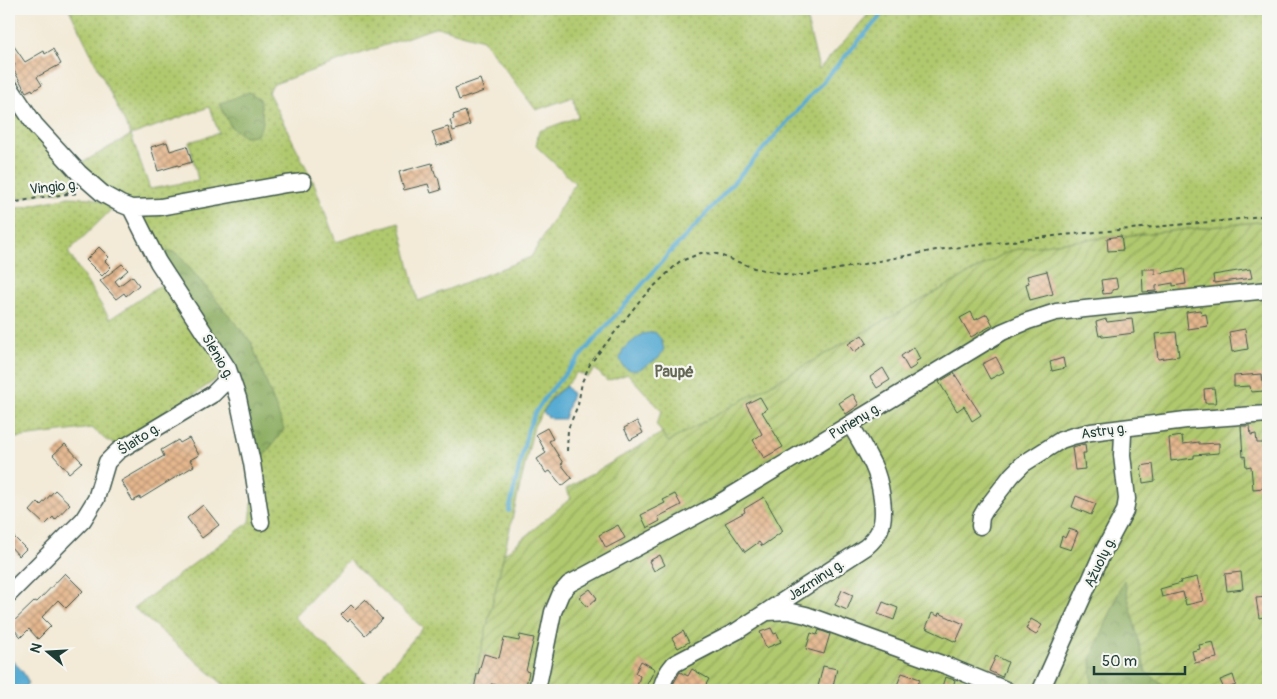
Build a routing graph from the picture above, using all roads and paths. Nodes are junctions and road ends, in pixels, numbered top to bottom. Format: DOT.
graph roads {
  1 [pos="9,86"];
  2 [pos="303,182"];
  3 [pos="102,194"];
  4 [pos="9,204"];
  5 [pos="131,208"];
  6 [pos="1268,215"];
  7 [pos="1268,290"];
  8 [pos="228,369"];
  9 [pos="1268,414"];
  10 [pos="850,424"];
  11 [pos="1125,428"];
  12 [pos="566,451"];
  13 [pos="261,522"];
  14 [pos="980,526"];
  15 [pos="9,594"];
  16 [pos="768,612"];
  17 [pos="537,690"];
  18 [pos="661,690"];
  19 [pos="1006,690"];
  20 [pos="1041,690"];
  1 -- 3 [label="street"];
  2 -- 5 [label="street"];
  3 -- 4 [label="path, Vingio g."];
  3 -- 5 [label="street"];
  5 -- 8 [label="street, Slėnio g."];
  6 -- 12 [label="path"];
  7 -- 10 [label="street, Purienų g."];
  8 -- 13 [label="street, Slėnio g."];
  8 -- 15 [label="street, Šlaito g."];
  9 -- 11 [label="street, Astrų g."];
  10 -- 16 [label="street, Jazminų g."];
  10 -- 17 [label="street, Purienų g."];
  11 -- 14 [label="street, Astrų g."];
  11 -- 20 [label="street, Ąžuolų g."];
  16 -- 18 [label="street, Jazminų g."];
  16 -- 19 [label="street"];
}
